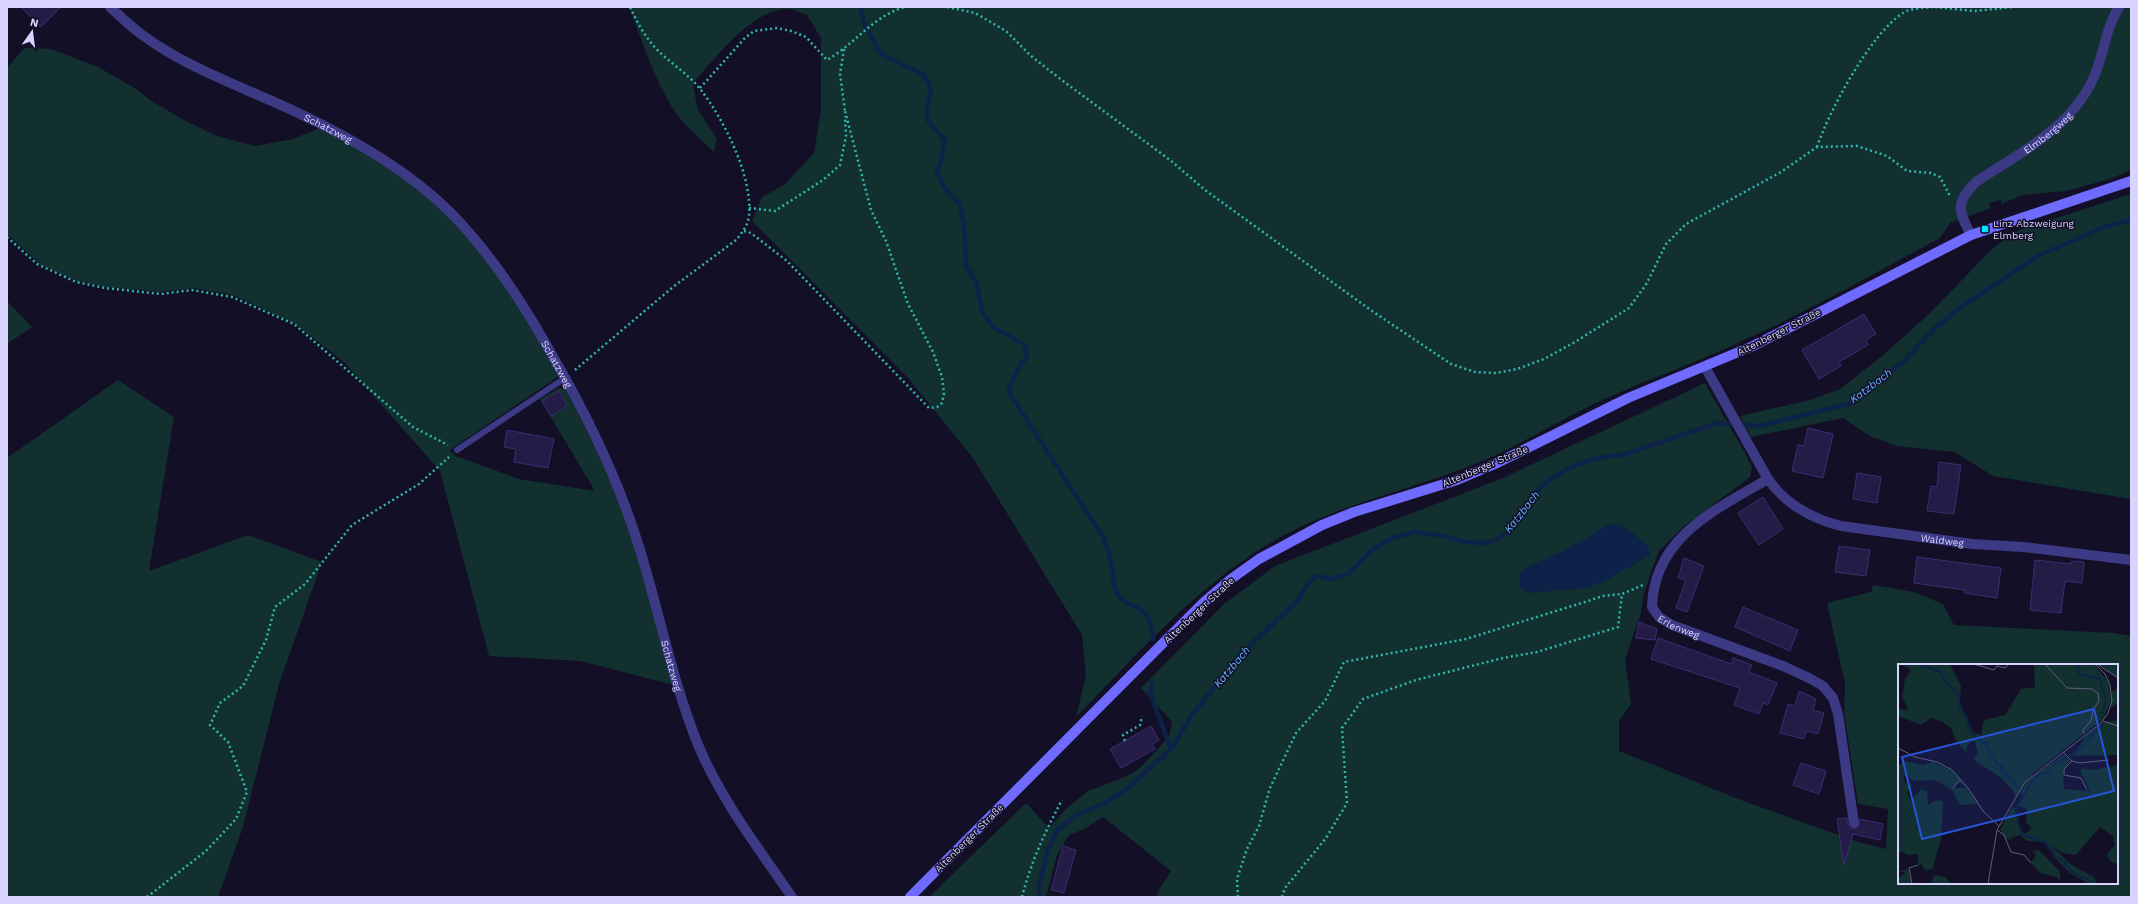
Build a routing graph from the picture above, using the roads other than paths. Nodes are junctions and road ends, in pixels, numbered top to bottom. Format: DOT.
graph roads {
  1 [pos="110,7"];
  2 [pos="2119,7"];
  3 [pos="2129,182"];
  4 [pos="1971,235"];
  5 [pos="1705,367"];
  6 [pos="565,378"];
  7 [pos="457,450"];
  8 [pos="1768,480"];
  9 [pos="2131,560"];
  10 [pos="1854,823"];
  11 [pos="792,897"];
  12 [pos="910,897"];
  1 -- 6 [label="street, Schatzweg"];
  2 -- 4 [label="street, Elmbergweg"];
  3 -- 4 [label="street, Altenberger Straße"];
  4 -- 5 [label="street, Altenberger Straße"];
  5 -- 8 [label="street"];
  5 -- 12 [label="street, Altenberger Straße"];
  6 -- 7 [label="lane"];
  6 -- 11 [label="street, Schatzweg"];
  8 -- 9 [label="street, Waldweg"];
  8 -- 10 [label="street, Erlenweg"];
}
